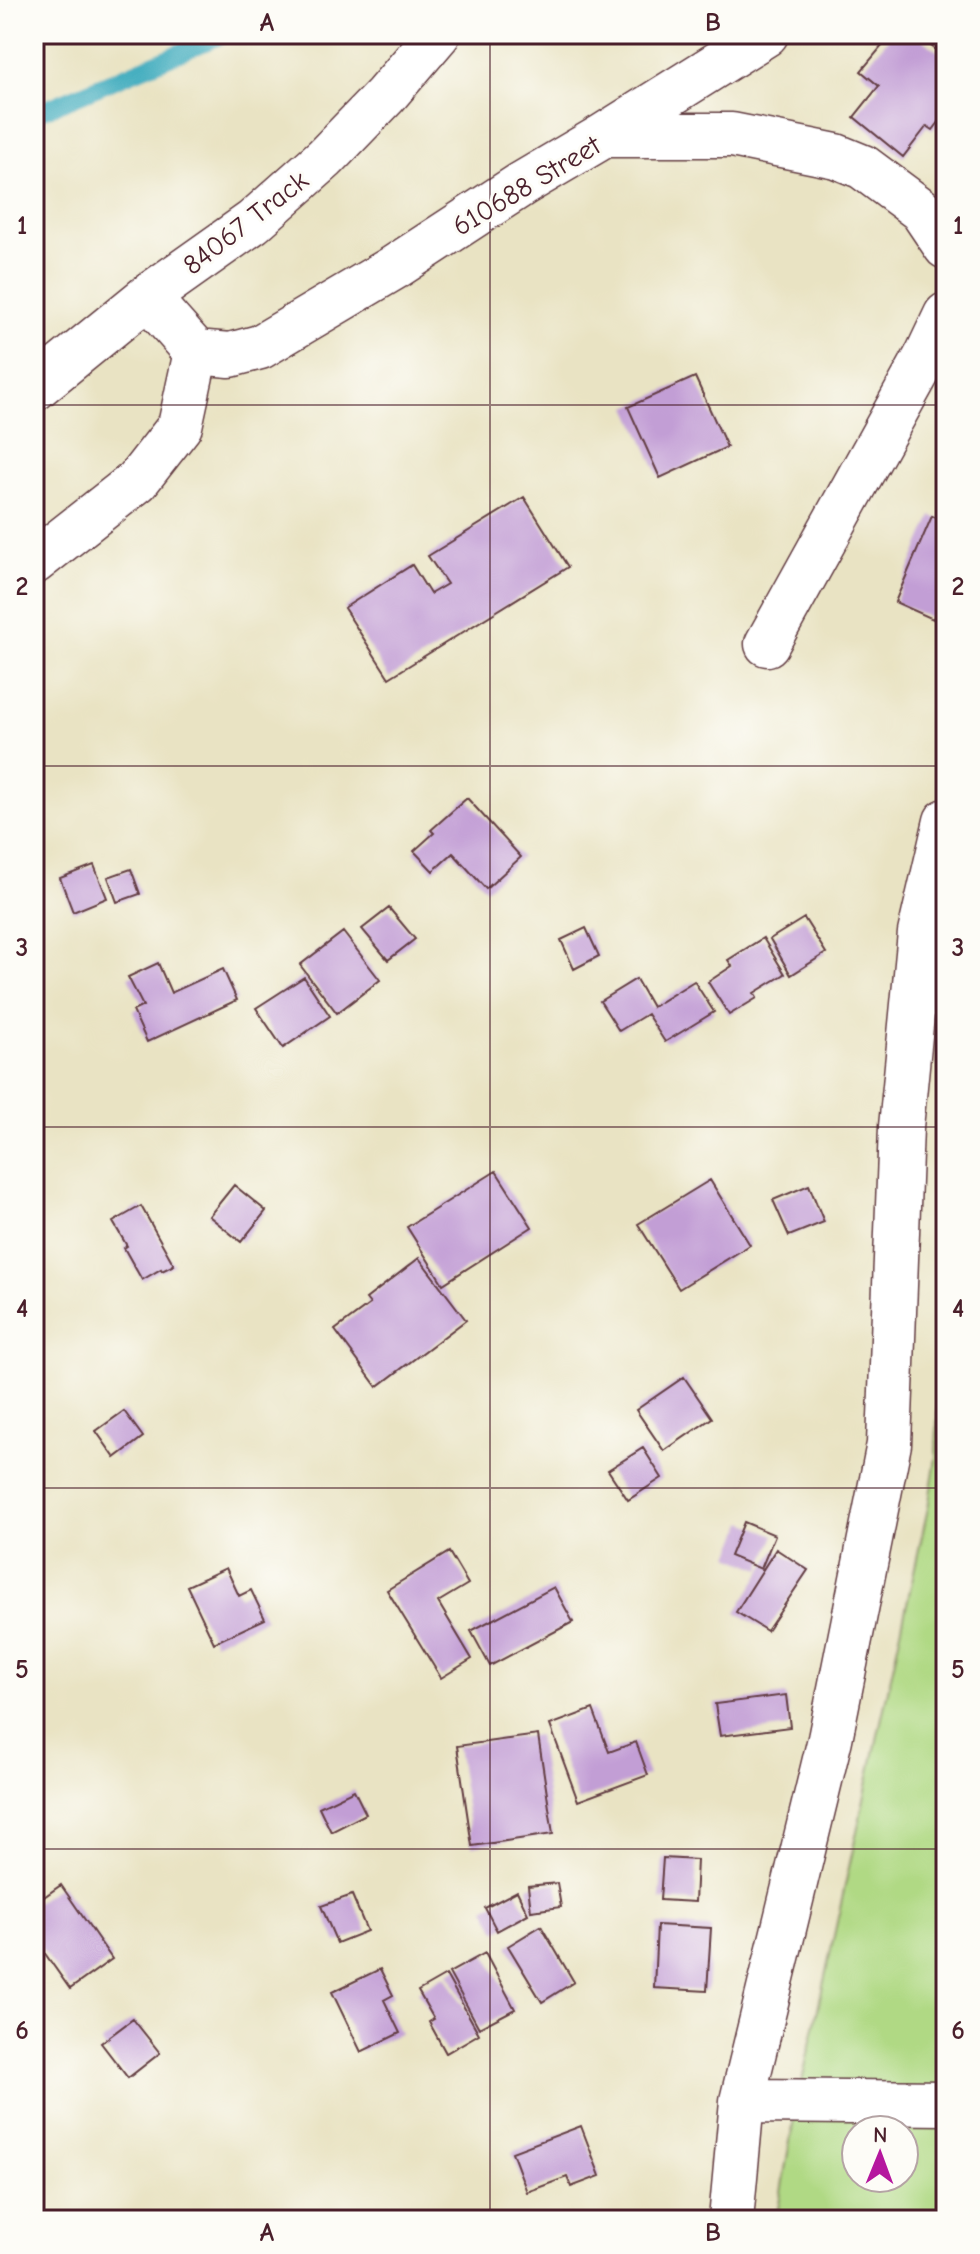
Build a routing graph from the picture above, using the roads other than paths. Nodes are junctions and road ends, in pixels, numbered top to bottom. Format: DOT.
graph roads {
  1 [pos="438,34"];
  2 [pos="766,34"];
  3 [pos="605,135"];
  4 [pos="946,247"];
  5 [pos="147,297"];
  6 [pos="946,315"];
  7 [pos="196,352"];
  8 [pos="34,389"];
  9 [pos="34,562"];
  10 [pos="767,644"];
  11 [pos="946,821"];
  12 [pos="742,2101"];
  13 [pos="946,2103"];
  14 [pos="731,2220"];
  1 -- 5 [label="street, 84067 Track"];
  2 -- 3 [label="street"];
  3 -- 4 [label="street, 610688 Street"];
  3 -- 7 [label="street, 610688 Street"];
  5 -- 7 [label="street"];
  5 -- 8 [label="street, 84067 Track"];
  6 -- 10 [label="street"];
  7 -- 9 [label="street"];
  11 -- 12 [label="street"];
  12 -- 13 [label="street"];
  12 -- 14 [label="street"];
}
